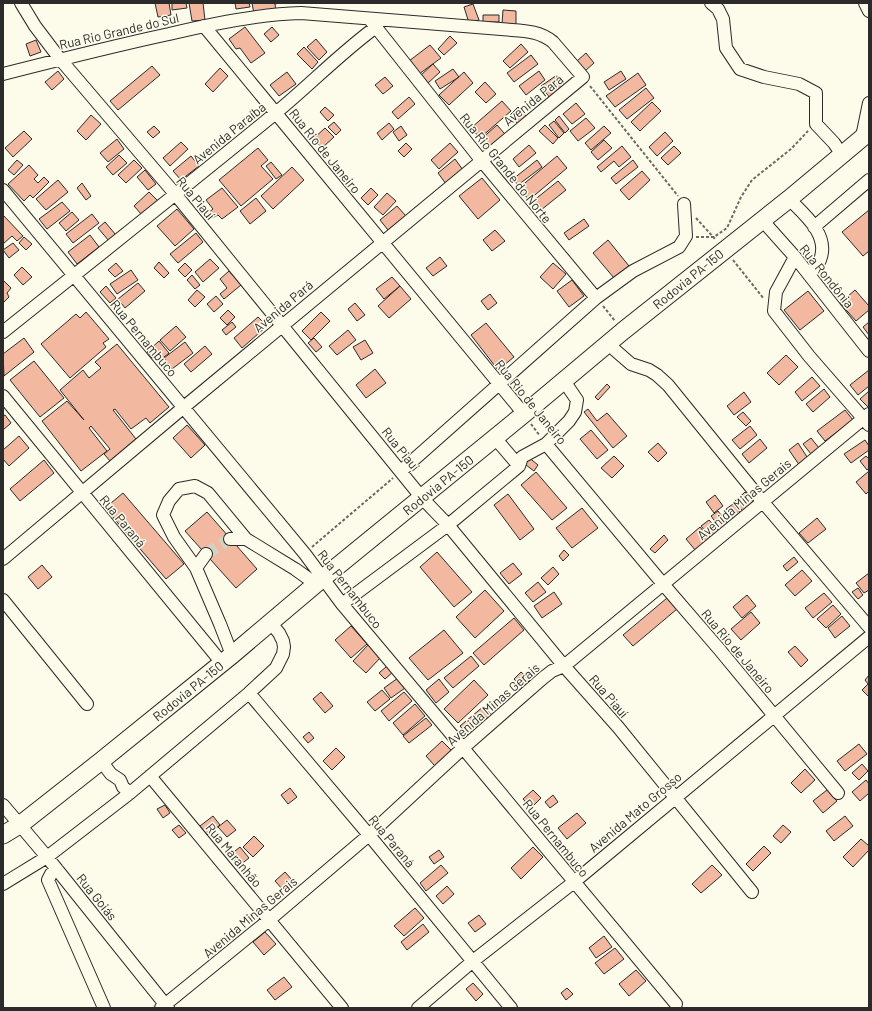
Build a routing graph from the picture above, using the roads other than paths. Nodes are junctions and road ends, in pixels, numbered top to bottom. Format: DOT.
graph roads {
  1 [pos="21,3"];
  2 [pos="711,3"];
  3 [pos="865,3"];
  4 [pos="869,11"];
  5 [pos="373,23"];
  6 [pos="204,26"];
  7 [pos="60,59"];
  8 [pos="3,74"];
  9 [pos="582,77"];
  10 [pos="869,103"];
  11 [pos="276,113"];
  12 [pos="865,134"];
  13 [pos="842,155"];
  14 [pos="481,160"];
  15 [pos="869,180"];
  16 [pos="3,190"];
  17 [pos="176,195"];
  18 [pos="789,199"];
  19 [pos="684,204"];
  20 [pos="762,220"];
  21 [pos="814,227"];
  22 [pos="382,243"];
  23 [pos="795,257"];
  24 [pos="808,274"];
  25 [pos="73,276"];
  26 [pos="596,298"];
  27 [pos="282,325"];
  28 [pos="3,332"];
  29 [pos="608,344"];
  30 [pos="869,351"];
  31 [pos="564,381"];
  32 [pos="499,384"];
  33 [pos="3,396"];
  34 [pos="184,407"];
  35 [pos="524,414"];
  36 [pos="867,419"];
  37 [pos="495,438"];
  38 [pos="546,444"];
  39 [pos="519,466"];
  40 [pos="401,471"];
  41 [pos="82,492"];
  42 [pos="422,498"];
  43 [pos="762,502"];
  44 [pos="448,525"];
  45 [pos="230,539"];
  46 [pos="246,539"];
  47 [pos="206,554"];
  48 [pos="3,559"];
  49 [pos="196,568"];
  50 [pos="319,581"];
  51 [pos="663,584"];
  52 [pos="3,600"];
  53 [pos="342,604"];
  54 [pos="270,622"];
  55 [pos="869,627"];
  56 [pos="869,637"];
  57 [pos="227,659"];
  58 [pos="564,666"];
  59 [pos="249,693"];
  60 [pos="87,704"];
  61 [pos="774,716"];
  62 [pos="463,748"];
  63 [pos="101,761"];
  64 [pos="150,776"];
  65 [pos="130,793"];
  66 [pos="838,793"];
  67 [pos="674,798"];
  68 [pos="3,805"];
  69 [pos="21,824"];
  70 [pos="3,835"];
  71 [pos="369,835"];
  72 [pos="47,857"];
  73 [pos="56,868"];
  74 [pos="574,882"];
  75 [pos="3,884"];
  76 [pos="752,892"];
  77 [pos="269,920"];
  78 [pos="473,961"];
  79 [pos="676,1004"];
  80 [pos="165,1007"];
  81 [pos="104,1008"];
  82 [pos="342,1008"];
  83 [pos="418,1008"];
  84 [pos="511,1008"];
  1 -- 7 [label="street, Rua Piauí"];
  2 -- 13 [label="street"];
  3 -- 4 [label="street"];
  5 -- 6 [label="street, Rua Rio Grande do Sul"];
  5 -- 9 [label="street, Rua Rio Grande do Sul"];
  5 -- 11 [label="street, Avenida Paraíba"];
  5 -- 14 [label="street, Rua Rio Grande do Norte"];
  6 -- 7 [label="street, Rua Rio Grande do Sul"];
  6 -- 11 [label="street, Rua Rio de Janeiro"];
  7 -- 8 [label="street, Rua Rio Grande do Sul"];
  7 -- 17 [label="street, Rua Piauí"];
  9 -- 14 [label="street, Avenida Pará"];
  10 -- 12 [label="street"];
  11 -- 17 [label="street, Avenida Paraíba"];
  11 -- 22 [label="street, Rua Rio de Janeiro"];
  12 -- 13 [label="highway, Rodovia PA-150"];
  13 -- 18 [label="highway, Rodovia PA-150"];
  14 -- 22 [label="street, Avenida Pará"];
  14 -- 26 [label="street, Rua Rio Grande do Norte"];
  15 -- 21 [label="street"];
  16 -- 25 [label="street, Rua Pernambuco"];
  17 -- 25 [label="street, Avenida Paraíba"];
  17 -- 27 [label="street, Rua Piauí"];
  18 -- 20 [label="highway, Rodovia PA-150"];
  18 -- 21 [label="street"];
  19 -- 26 [label="street"];
  20 -- 23 [label="street, Rua Rondônia"];
  20 -- 29 [label="highway, Rodovia PA-150"];
  21 -- 24 [label="street"];
  22 -- 27 [label="street, Avenida Pará"];
  22 -- 32 [label="street, Rua Rio de Janeiro"];
  23 -- 24 [label="street, Rua Rondônia"];
  23 -- 36 [label="street"];
  24 -- 30 [label="street, Rua Rondônia"];
  25 -- 28 [label="street, Avenida Paraíba"];
  25 -- 34 [label="street, Rua Pernambuco"];
  26 -- 32 [label="street"];
  27 -- 34 [label="street, Avenida Pará"];
  27 -- 40 [label="street, Rua Piauí"];
  29 -- 31 [label="highway, Rodovia PA-150"];
  29 -- 43 [label="street"];
  31 -- 35 [label="highway, Rodovia PA-150"];
  31 -- 38 [label="street"];
  32 -- 35 [label="street, Rua Rio de Janeiro"];
  32 -- 40 [label="street"];
  33 -- 41 [label="street, Rua Paraná"];
  34 -- 41 [label="street, Avenida Pará"];
  34 -- 50 [label="street, Rua Pernambuco"];
  35 -- 37 [label="highway, Rodovia PA-150"];
  36 -- 43 [label="street, Avenida Minas Gerais"];
  37 -- 39 [label="street"];
  37 -- 42 [label="highway, Rodovia PA-150"];
  38 -- 39 [label="street"];
  38 -- 51 [label="street, Rua Rio de Janeiro"];
  39 -- 44 [label="street"];
  40 -- 42 [label="street, Rua Piauí"];
  41 -- 48 [label="street, Avenida Pará"];
  41 -- 57 [label="street, Rua Paraná"];
  42 -- 44 [label="street, Rua Piauí"];
  42 -- 50 [label="highway, Rodovia PA-150"];
  43 -- 51 [label="street, Avenida Minas Gerais"];
  43 -- 55 [label="street"];
  44 -- 53 [label="street"];
  44 -- 58 [label="street, Rua Piauí"];
  45 -- 46 [label="street"];
  46 -- 49 [label="street"];
  46 -- 50 [label="street"];
  47 -- 49 [label="street"];
  49 -- 57 [label="street"];
  50 -- 53 [label="street, Rua Pernambuco"];
  50 -- 54 [label="highway, Rodovia PA-150"];
  51 -- 58 [label="street, Avenida Minas Gerais"];
  51 -- 61 [label="street, Rua Rio de Janeiro"];
  52 -- 60 [label="street"];
  53 -- 62 [label="street, Rua Pernambuco"];
  54 -- 57 [label="highway, Rodovia PA-150"];
  54 -- 59 [label="street"];
  56 -- 61 [label="street, Avenida Mato Grosso"];
  57 -- 63 [label="highway, Rodovia PA-150"];
  58 -- 62 [label="street, Avenida Minas Gerais"];
  58 -- 67 [label="street, Rua Piauí"];
  59 -- 64 [label="street"];
  59 -- 71 [label="street, Rua Paraná"];
  61 -- 66 [label="street, Rua Rio de Janeiro"];
  61 -- 67 [label="street, Avenida Mato Grosso"];
  62 -- 71 [label="street, Avenida Minas Gerais"];
  62 -- 74 [label="street, Rua Pernambuco"];
  63 -- 65 [label="street"];
  63 -- 69 [label="highway, Rodovia PA-150"];
  64 -- 65 [label="street"];
  64 -- 77 [label="street, Rua Maranhão"];
  65 -- 72 [label="street"];
  67 -- 74 [label="street, Avenida Mato Grosso"];
  67 -- 76 [label="street, Rua Piauí"];
  68 -- 69 [label="street, Rua Goiás"];
  69 -- 70 [label="highway, Rodovia PA-150"];
  69 -- 72 [label="street, Rua Goiás"];
  71 -- 77 [label="street, Avenida Minas Gerais"];
  71 -- 78 [label="street, Rua Paraná"];
  72 -- 73 [label="street, Rua Goiás"];
  72 -- 75 [label="street"];
  73 -- 80 [label="street, Rua Goiás"];
  73 -- 81 [label="street"];
  74 -- 78 [label="street, Avenida Mato Grosso"];
  74 -- 79 [label="street, Rua Pernambuco"];
  77 -- 80 [label="street, Avenida Minas Gerais"];
  77 -- 82 [label="street, Rua Maranhão"];
  78 -- 83 [label="street, Avenida Mato Grosso"];
  78 -- 84 [label="street, Rua Paraná"];
}
